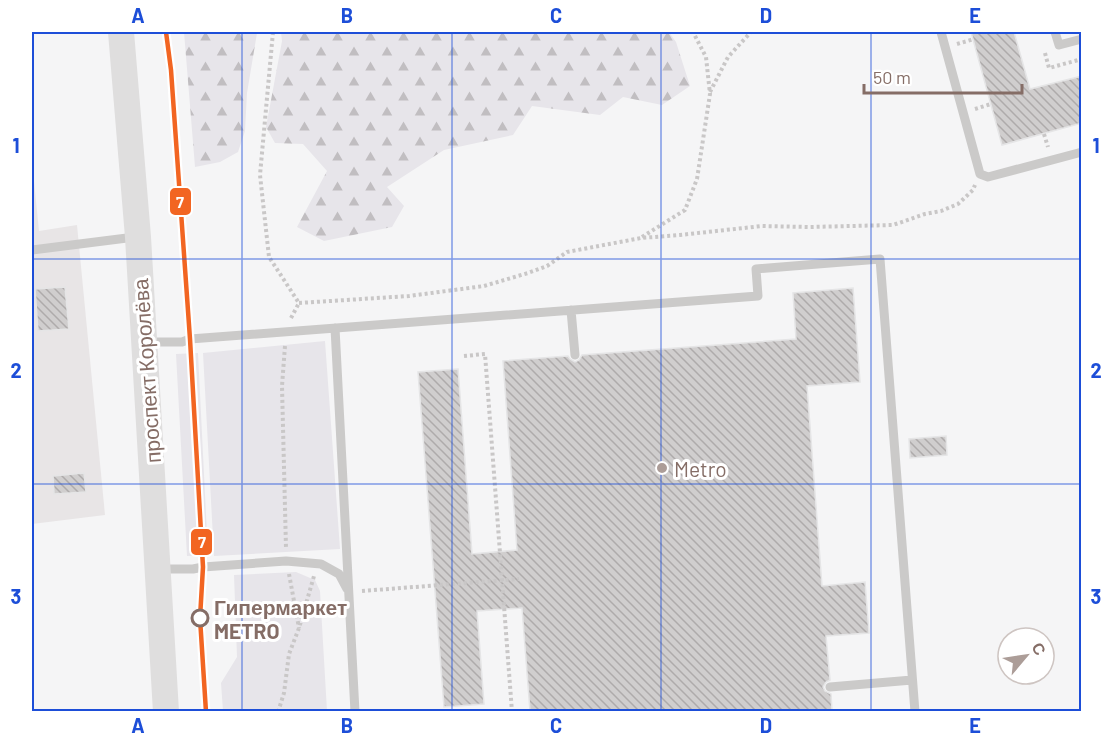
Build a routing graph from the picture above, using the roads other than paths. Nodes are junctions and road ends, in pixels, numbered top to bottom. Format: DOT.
graph roads {
  1 [pos="121,32"];
  2 [pos="941,32"];
  3 [pos="1055,32"];
  4 [pos="1082,39"];
  5 [pos="1082,152"];
  6 [pos="138,237"];
  7 [pos="32,250"];
  8 [pos="572,310"];
  9 [pos="335,328"];
  10 [pos="145,342"];
  11 [pos="575,355"];
  12 [pos="158,569"];
  13 [pos="349,592"];
  14 [pos="912,680"];
  15 [pos="830,687"];
  16 [pos="166,711"];
  17 [pos="355,711"];
  18 [pos="915,711"];
  1 -- 6 [label="main road, проспект Королёва"];
  2 -- 5 [label="lane"];
  3 -- 4 [label="lane"];
  6 -- 7 [label="lane"];
  6 -- 10 [label="main road, проспект Королёва"];
  8 -- 9 [label="lane"];
  8 -- 11 [label="lane"];
  8 -- 14 [label="lane"];
  9 -- 10 [label="lane"];
  9 -- 13 [label="lane"];
  10 -- 12 [label="main road, проспект Королёва"];
  12 -- 13 [label="lane"];
  12 -- 16 [label="main road, проспект Королёва"];
  13 -- 17 [label="lane"];
  14 -- 15 [label="lane"];
  14 -- 18 [label="lane"];
}
